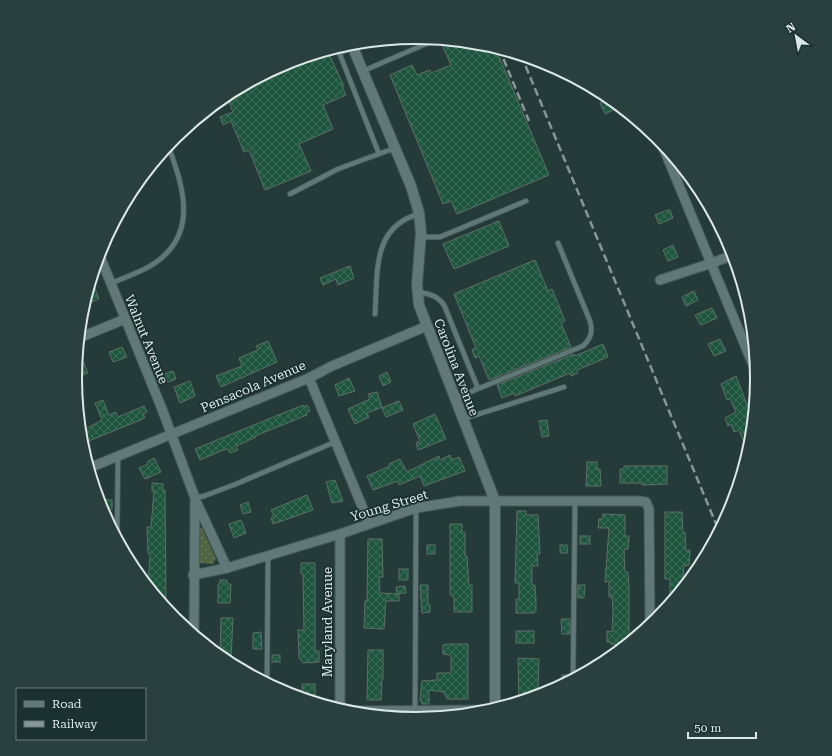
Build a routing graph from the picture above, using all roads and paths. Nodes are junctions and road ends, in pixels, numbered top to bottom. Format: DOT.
graph roads {
  1 [pos="425,44"];
  2 [pos="354,50"];
  3 [pos="339,53"];
  4 [pos="363,71"];
  5 [pos="395,148"];
  6 [pos="170,152"];
  7 [pos="379,154"];
  8 [pos="669,160"];
  9 [pos="290,194"];
  10 [pos="526,201"];
  11 [pos="419,214"];
  12 [pos="421,237"];
  13 [pos="558,243"];
  14 [pos="727,256"];
  15 [pos="103,263"];
  16 [pos="712,263"];
  17 [pos="660,280"];
  18 [pos="111,283"];
  19 [pos="418,292"];
  20 [pos="375,314"];
  21 [pos="125,319"];
  22 [pos="427,326"];
  23 [pos="85,336"];
  24 [pos="749,354"];
  25 [pos="309,378"];
  26 [pos="564,387"];
  27 [pos="475,390"];
  28 [pos="455,399"];
  29 [pos="463,419"];
  30 [pos="171,434"];
  31 [pos="336,442"];
  32 [pos="118,456"];
  33 [pos="94,466"];
  34 [pos="195,498"];
  35 [pos="495,501"];
  36 [pos="575,501"];
  37 [pos="416,508"];
  38 [pos="369,523"];
  39 [pos="117,528"];
  40 [pos="340,534"];
  41 [pos="268,556"];
  42 [pos="227,568"];
  43 [pos="193,575"];
  44 [pos="650,616"];
  45 [pos="194,627"];
  46 [pos="573,673"];
  47 [pos="267,677"];
  48 [pos="340,703"];
  49 [pos="495,703"];
  50 [pos="415,712"];
  1 -- 4 [label="lane"];
  2 -- 4 [label="street, Carolina Avenue"];
  3 -- 7 [label="lane"];
  4 -- 5 [label="street, Carolina Avenue"];
  5 -- 7 [label="lane"];
  5 -- 11 [label="street, Carolina Avenue"];
  6 -- 18 [label="lane"];
  7 -- 9 [label="lane"];
  8 -- 16 [label="street"];
  10 -- 12 [label="lane"];
  11 -- 12 [label="street, Carolina Avenue"];
  11 -- 20 [label="lane"];
  12 -- 19 [label="street, Carolina Avenue"];
  13 -- 27 [label="lane"];
  14 -- 16 [label="street"];
  15 -- 18 [label="street, Walnut Avenue"];
  16 -- 17 [label="street"];
  16 -- 24 [label="street"];
  18 -- 21 [label="street, Walnut Avenue"];
  19 -- 22 [label="street, Carolina Avenue"];
  19 -- 27 [label="lane"];
  21 -- 23 [label="street"];
  21 -- 30 [label="street, Walnut Avenue"];
  22 -- 25 [label="street, Pensacola Avenue"];
  22 -- 28 [label="street, Carolina Avenue"];
  25 -- 30 [label="street, Pensacola Avenue"];
  25 -- 31 [label="street"];
  26 -- 29 [label="lane"];
  27 -- 28 [label="lane"];
  28 -- 29 [label="street, Carolina Avenue"];
  29 -- 35 [label="street, Carolina Avenue"];
  30 -- 32 [label="street, Pensacola Avenue"];
  30 -- 34 [label="street, Walnut Avenue"];
  31 -- 34 [label="lane"];
  31 -- 38 [label="street"];
  32 -- 33 [label="street, Pensacola Avenue"];
  32 -- 39 [label="lane"];
  34 -- 42 [label="street"];
  34 -- 43 [label="street"];
  35 -- 36 [label="street, Young Street"];
  35 -- 37 [label="street, Young Street"];
  35 -- 49 [label="street, Carolina Avenue"];
  36 -- 44 [label="street, Young Street"];
  36 -- 46 [label="lane"];
  37 -- 38 [label="street, Young Street"];
  37 -- 50 [label="lane"];
  38 -- 40 [label="street, Young Street"];
  40 -- 41 [label="street, Young Street"];
  40 -- 48 [label="street, Maryland Avenue"];
  41 -- 42 [label="street, Young Street"];
  41 -- 47 [label="lane"];
  42 -- 43 [label="street, Young Street"];
  43 -- 45 [label="street"];
}
